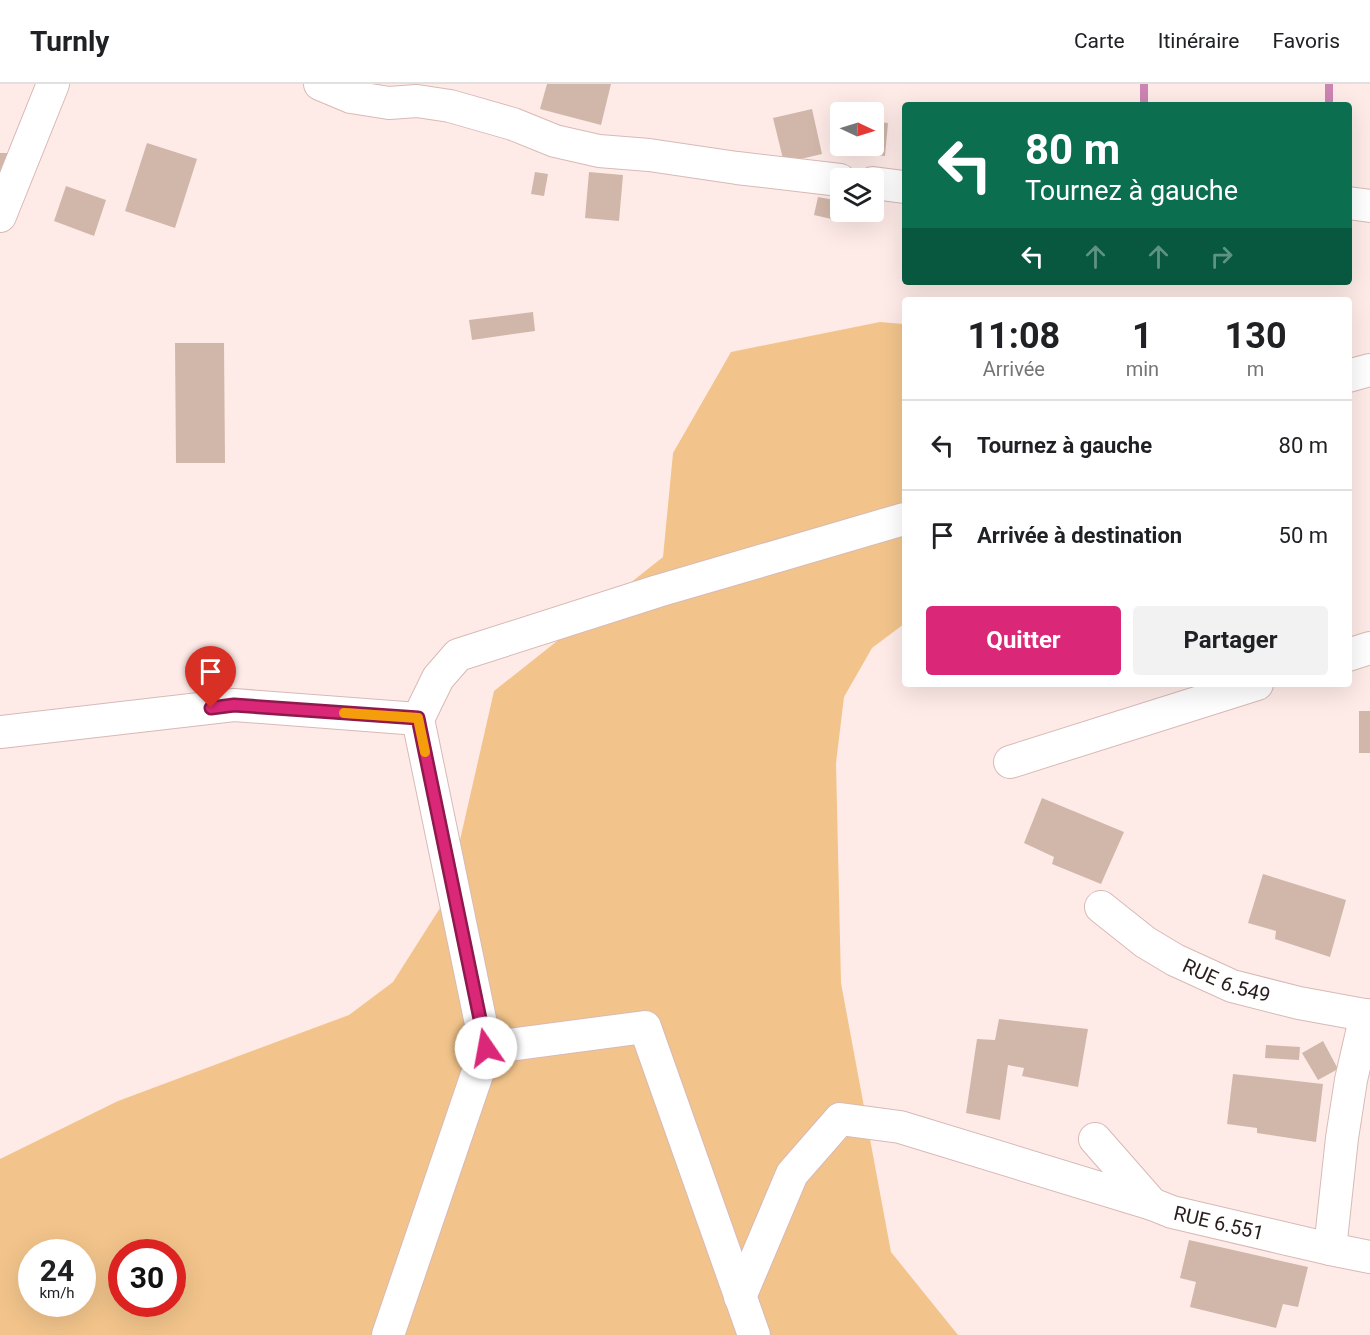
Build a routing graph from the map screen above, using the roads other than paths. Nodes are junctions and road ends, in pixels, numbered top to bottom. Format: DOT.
graph roads {
  1 [pos="53,84"];
  2 [pos="320,84"];
  3 [pos="830,179"];
  4 [pos="884,184"];
  5 [pos="902,187"];
  6 [pos="1352,204"];
  7 [pos="1370,206"];
  8 [pos="0,216"];
  9 [pos="1370,370"];
  10 [pos="1352,375"];
  11 [pos="902,520"];
  12 [pos="1370,648"];
  13 [pos="1352,654"];
  14 [pos="1248,687"];
  15 [pos="418,718"];
  16 [pos="0,732"];
  17 [pos="1010,762"];
  18 [pos="1101,907"];
  19 [pos="1368,1015"];
  20 [pos="486,1048"];
  21 [pos="1095,1139"];
  22 [pos="1152,1204"];
  23 [pos="1330,1249"];
  24 [pos="1370,1257"];
  25 [pos="740,1297"];
  26 [pos="388,1335"];
  27 [pos="754,1335"];
  1 -- 8 [label="street"];
  2 -- 3 [label="street"];
  4 -- 5 [label="street"];
  6 -- 7 [label="street"];
  9 -- 10 [label="street"];
  11 -- 15 [label="street"];
  12 -- 13 [label="street"];
  14 -- 17 [label="street"];
  15 -- 16 [label="street"];
  15 -- 20 [label="street"];
  18 -- 19 [label="street, RUE 6.549"];
  19 -- 23 [label="street"];
  20 -- 25 [label="street"];
  20 -- 26 [label="street"];
  21 -- 22 [label="street, RUE 6.551"];
  22 -- 23 [label="street, RUE 6.551"];
  22 -- 25 [label="street"];
  23 -- 24 [label="street, RUE 6.551"];
  25 -- 27 [label="street"];
}
